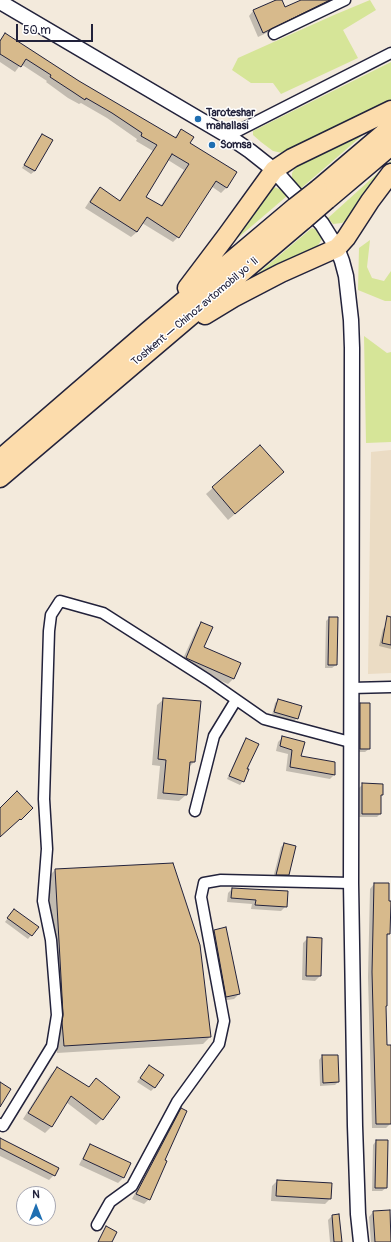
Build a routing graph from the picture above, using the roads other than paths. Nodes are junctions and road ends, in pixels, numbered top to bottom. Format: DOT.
graph roads {
  1 [pos="345,0"];
  2 [pos="0,2"];
  3 [pos="274,34"];
  4 [pos="391,53"];
  5 [pos="391,110"];
  6 [pos="391,127"];
  7 [pos="228,136"];
  8 [pos="391,146"];
  9 [pos="274,170"];
  10 [pos="391,173"];
  11 [pos="322,195"];
  12 [pos="341,243"];
  13 [pos="154,337"];
  14 [pos="0,459"];
  15 [pos="0,478"];
  16 [pos="391,687"];
  17 [pos="351,688"];
  18 [pos="236,700"];
  19 [pos="350,742"];
  20 [pos="195,811"];
  21 [pos="351,883"];
  22 [pos="0,1124"];
  23 [pos="97,1225"];
  24 [pos="361,1242"];
  1 -- 3 [label="street"];
  2 -- 7 [label="main road"];
  4 -- 7 [label="street"];
  5 -- 9 [label="highway"];
  6 -- 11 [label="highway, Toshkent — Chinoz avtomobil yoʻli"];
  7 -- 9 [label="main road"];
  8 -- 11 [label="highway, Toshkent — Chinoz avtomobil yoʻli"];
  9 -- 12 [label="main road"];
  9 -- 13 [label="highway"];
  10 -- 12 [label="highway"];
  11 -- 13 [label="highway, Toshkent — Chinoz avtomobil yoʻli, bridge"];
  12 -- 13 [label="highway"];
  12 -- 17 [label="main road"];
  13 -- 14 [label="highway, Toshkent — Chinoz avtomobil yoʻli"];
  13 -- 15 [label="highway, Toshkent — Chinoz avtomobil yoʻli"];
  16 -- 17 [label="street"];
  17 -- 19 [label="main road"];
  18 -- 19 [label="street"];
  18 -- 20 [label="street"];
  18 -- 22 [label="street"];
  19 -- 21 [label="main road"];
  21 -- 23 [label="street"];
  21 -- 24 [label="main road"];
}
